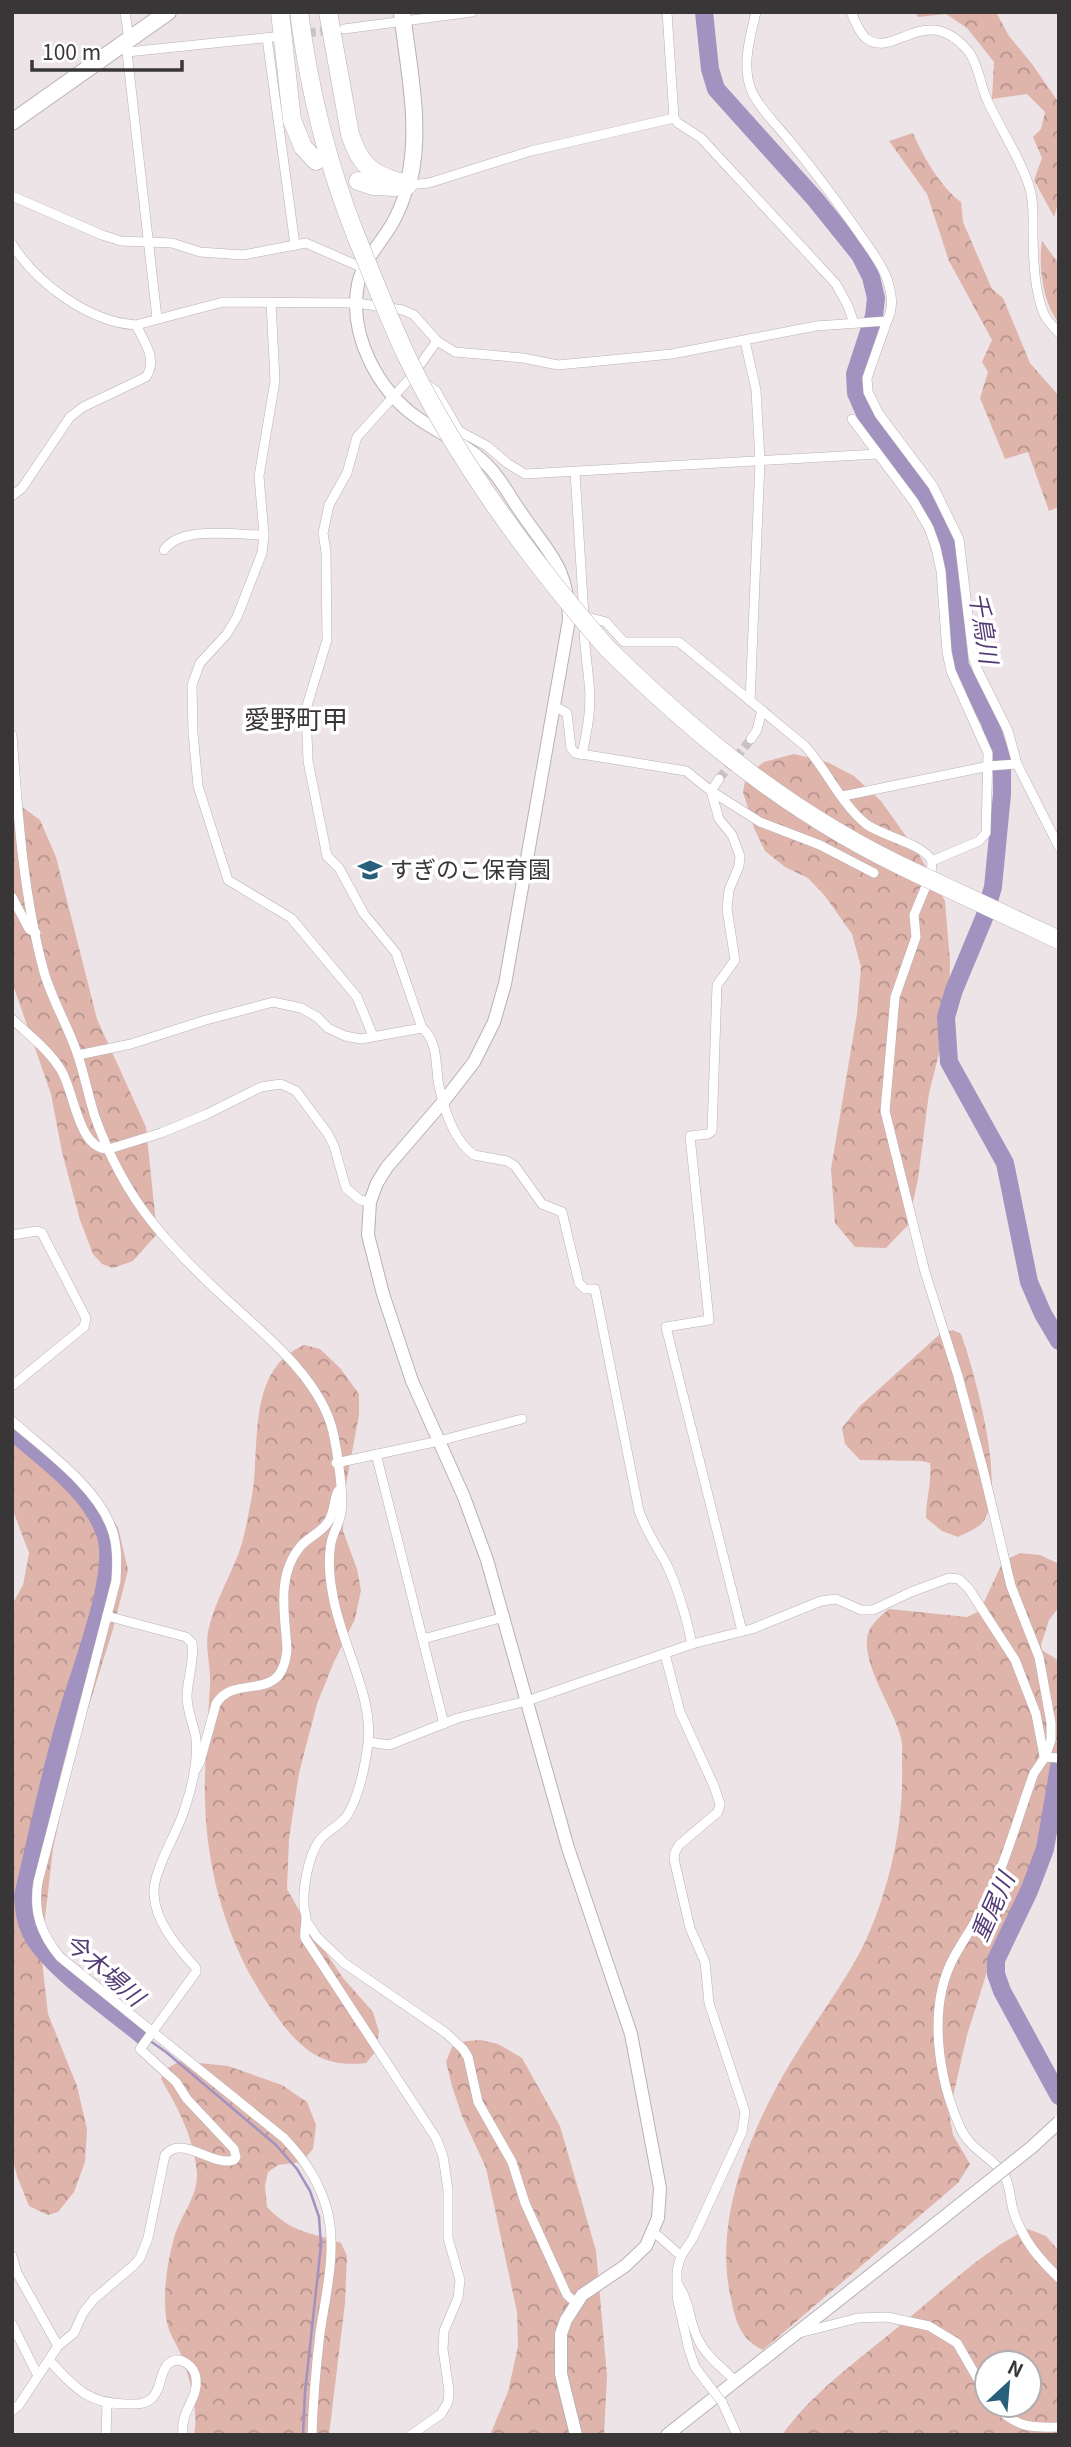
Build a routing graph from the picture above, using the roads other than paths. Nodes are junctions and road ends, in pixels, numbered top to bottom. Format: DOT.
graph roads {
  1 [pos="125,12"];
  2 [pos="168,12"];
  3 [pos="280,12"];
  4 [pos="299,12"];
  5 [pos="309,12"];
  6 [pos="328,12"];
  7 [pos="472,12"];
  8 [pos="667,12"];
  9 [pos="756,12"];
  10 [pos="851,12"];
  11 [pos="402,16"];
  12 [pos="344,29"];
  13 [pos="126,46"];
  14 [pos="674,118"];
  15 [pos="12,122"];
  16 [pos="326,153"];
  17 [pos="358,181"];
  18 [pos="408,185"];
  19 [pos="12,196"];
  20 [pos="150,242"];
  21 [pos="12,244"];
  22 [pos="295,245"];
  23 [pos="363,268"];
  24 [pos="271,302"];
  25 [pos="357,303"];
  26 [pos="157,318"];
  27 [pos="885,321"];
  28 [pos="858,323"];
  29 [pos="136,325"];
  30 [pos="1059,332"];
  31 [pos="437,341"];
  32 [pos="745,341"];
  33 [pos="412,376"];
  34 [pos="393,397"];
  35 [pos="852,419"];
  36 [pos="878,454"];
  37 [pos="760,461"];
  38 [pos="575,472"];
  39 [pos="12,496"];
  40 [pos="264,535"];
  41 [pos="164,550"];
  42 [pos="584,616"];
  43 [pos="750,701"];
  44 [pos="554,706"];
  45 [pos="762,710"];
  46 [pos="12,735"];
  47 [pos="751,739"];
  48 [pos="582,755"];
  49 [pos="991,765"];
  50 [pos="1015,765"];
  51 [pos="719,779"];
  52 [pos="711,791"];
  53 [pos="843,796"];
  54 [pos="1059,847"];
  55 [pos="932,861"];
  56 [pos="874,873"];
  57 [pos="12,897"];
  58 [pos="36,933"];
  59 [pos="1059,940"];
  60 [pos="12,1019"];
  61 [pos="422,1028"];
  62 [pos="373,1036"];
  63 [pos="78,1055"];
  64 [pos="443,1102"];
  65 [pos="109,1149"];
  66 [pos="369,1202"];
  67 [pos="12,1235"];
  68 [pos="12,1386"];
  69 [pos="522,1419"];
  70 [pos="12,1421"];
  71 [pos="439,1441"];
  72 [pos="376,1454"];
  73 [pos="336,1463"];
  74 [pos="340,1490"];
  75 [pos="107,1616"];
  76 [pos="504,1616"];
  77 [pos="742,1631"];
  78 [pos="423,1639"];
  79 [pos="692,1644"];
  80 [pos="665,1654"];
  81 [pos="527,1701"];
  82 [pos="444,1724"];
  83 [pos="369,1742"];
  84 [pos="1045,1758"];
  85 [pos="1058,1758"];
  86 [pos="194,1770"];
  87 [pos="307,1922"];
  88 [pos="151,2032"];
  89 [pos="1059,2122"];
  90 [pos="654,2232"];
  91 [pos="12,2256"];
  92 [pos="681,2256"];
  93 [pos="1059,2278"];
  94 [pos="677,2284"];
  95 [pos="576,2303"];
  96 [pos="12,2324"];
  97 [pos="793,2335"];
  98 [pos="58,2346"];
  99 [pos="50,2360"];
  100 [pos="973,2371"];
  101 [pos="38,2376"];
  102 [pos="736,2381"];
  103 [pos="107,2404"];
  104 [pos="12,2411"];
  105 [pos="1012,2419"];
  106 [pos="1059,2427"];
  107 [pos="106,2435"];
  108 [pos="183,2435"];
  109 [pos="312,2435"];
  110 [pos="411,2435"];
  111 [pos="576,2435"];
  112 [pos="667,2435"];
  113 [pos="737,2435"];
  1 -- 13 [label="street"];
  2 -- 13 [label="highway"];
  3 -- 16 [label="highway"];
  4 -- 16 [label="highway"];
  5 -- 16 [label="highway"];
  6 -- 18 [label="highway"];
  7 -- 11 [label="street"];
  8 -- 14 [label="street"];
  9 -- 27 [label="street"];
  10 -- 30 [label="street"];
  11 -- 12 [label="street"];
  11 -- 18 [label="highway"];
  13 -- 15 [label="highway"];
  13 -- 20 [label="street"];
  13 -- 22 [label="street"];
  14 -- 18 [label="street"];
  14 -- 28 [label="street"];
  16 -- 59 [label="highway, bridge"];
  17 -- 18 [label="highway"];
  18 -- 23 [label="street"];
  19 -- 20 [label="street"];
  20 -- 22 [label="street"];
  20 -- 26 [label="street"];
  21 -- 29 [label="street"];
  22 -- 23 [label="street"];
  23 -- 25 [label="street"];
  24 -- 25 [label="street"];
  24 -- 26 [label="street"];
  24 -- 40 [label="street"];
  25 -- 31 [label="street"];
  25 -- 34 [label="street"];
  26 -- 29 [label="street"];
  27 -- 28 [label="street"];
  27 -- 50 [label="street"];
  28 -- 32 [label="street"];
  29 -- 39 [label="street"];
  31 -- 32 [label="street"];
  31 -- 33 [label="street"];
  32 -- 37 [label="street"];
  33 -- 34 [label="street"];
  33 -- 38 [label="street"];
  34 -- 44 [label="street"];
  34 -- 61 [label="street"];
  35 -- 36 [label="street"];
  36 -- 37 [label="street"];
  36 -- 49 [label="street"];
  37 -- 38 [label="street"];
  37 -- 43 [label="street"];
  38 -- 42 [label="street"];
  40 -- 41 [label="street"];
  40 -- 62 [label="street"];
  42 -- 43 [label="street"];
  42 -- 48 [label="street"];
  43 -- 45 [label="street"];
  44 -- 48 [label="street"];
  44 -- 64 [label="street"];
  45 -- 47 [label="street"];
  45 -- 53 [label="street"];
  46 -- 58 [label="street"];
  48 -- 52 [label="street"];
  49 -- 50 [label="street"];
  49 -- 53 [label="street"];
  49 -- 55 [label="street"];
  50 -- 54 [label="street"];
  51 -- 52 [label="street"];
  52 -- 56 [label="street"];
  52 -- 77 [label="street"];
  53 -- 55 [label="street"];
  55 -- 84 [label="street"];
  57 -- 58 [label="street"];
  58 -- 63 [label="street"];
  60 -- 65 [label="street"];
  61 -- 62 [label="street"];
  61 -- 64 [label="street"];
  62 -- 63 [label="street"];
  63 -- 65 [label="street"];
  64 -- 66 [label="street"];
  64 -- 79 [label="street"];
  65 -- 66 [label="street"];
  65 -- 73 [label="street"];
  66 -- 71 [label="street"];
  67 -- 68 [label="street"];
  69 -- 71 [label="street"];
  70 -- 75 [label="street"];
  71 -- 72 [label="street"];
  71 -- 76 [label="street"];
  72 -- 73 [label="street"];
  72 -- 78 [label="street"];
  73 -- 74 [label="street"];
  74 -- 83 [label="street"];
  74 -- 86 [label="street"];
  75 -- 86 [label="street"];
  75 -- 88 [label="street"];
  76 -- 78 [label="street"];
  76 -- 81 [label="street"];
  77 -- 79 [label="street"];
  77 -- 84 [label="street"];
  78 -- 82 [label="street"];
  79 -- 80 [label="street"];
  80 -- 81 [label="street"];
  80 -- 92 [label="street"];
  81 -- 82 [label="street"];
  81 -- 90 [label="street"];
  82 -- 83 [label="street"];
  83 -- 87 [label="street"];
  84 -- 85 [label="street"];
  84 -- 93 [label="street"];
  86 -- 88 [label="street"];
  87 -- 95 [label="street"];
  87 -- 110 [label="street"];
  88 -- 98 [label="street"];
  88 -- 109 [label="street"];
  89 -- 97 [label="street, bridge"];
  90 -- 92 [label="street"];
  90 -- 95 [label="street"];
  91 -- 98 [label="street"];
  92 -- 94 [label="street"];
  94 -- 102 [label="street"];
  94 -- 113 [label="street, bridge"];
  95 -- 111 [label="street"];
  96 -- 101 [label="street"];
  97 -- 100 [label="street"];
  97 -- 102 [label="street"];
  98 -- 99 [label="street"];
  99 -- 101 [label="street"];
  99 -- 103 [label="street"];
  101 -- 104 [label="street"];
  102 -- 112 [label="street"];
  103 -- 107 [label="street"];
  103 -- 108 [label="street"];
  105 -- 106 [label="street"];
}
